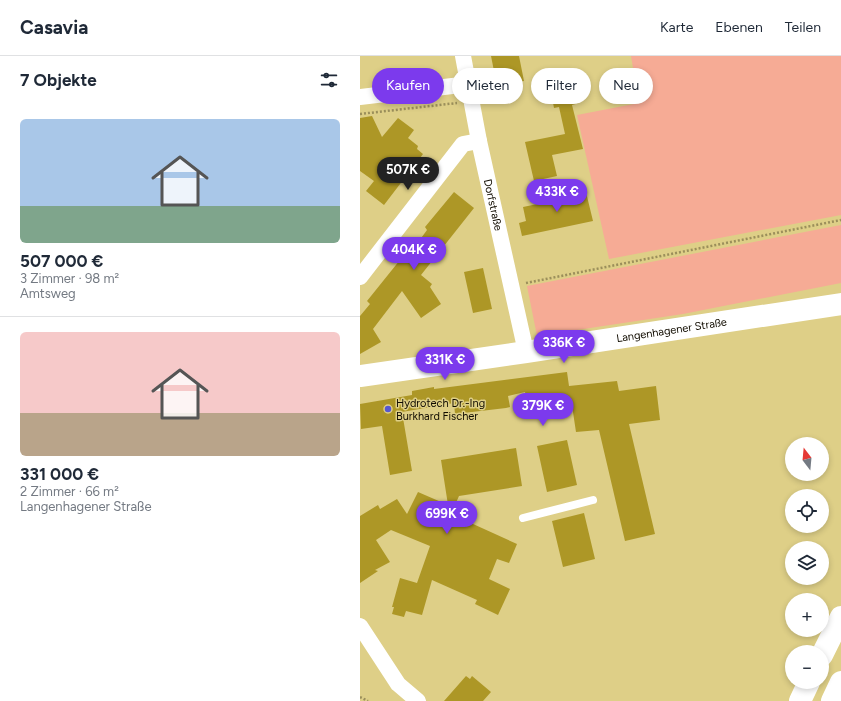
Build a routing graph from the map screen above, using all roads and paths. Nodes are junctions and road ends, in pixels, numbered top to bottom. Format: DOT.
graph roads {
  1 [pos="463,56"];
  2 [pos="466,68"];
  3 [pos="452,86"];
  4 [pos="360,97"];
  5 [pos="473,106"];
  6 [pos="360,114"];
  7 [pos="479,141"];
  8 [pos="841,220"];
  9 [pos="360,277"];
  10 [pos="511,286"];
  11 [pos="841,304"];
  12 [pos="526,352"];
  13 [pos="360,376"];
  14 [pos="593,500"];
  15 [pos="523,518"];
  16 [pos="841,617"];
  17 [pos="360,626"];
  18 [pos="827,645"];
  19 [pos="841,682"];
  20 [pos="806,689"];
  21 [pos="360,697"];
  22 [pos="368,701"];
  23 [pos="418,701"];
  24 [pos="800,701"];
  25 [pos="832,701"];
  1 -- 2 [label="street, Dorfstraße"];
  3 -- 4 [label="street"];
  5 -- 6 [label="path"];
  5 -- 7 [label="street, Dorfstraße"];
  7 -- 9 [label="street"];
  7 -- 10 [label="street, Dorfstraße"];
  8 -- 10 [label="path"];
  10 -- 12 [label="street, Dorfstraße"];
  11 -- 12 [label="main road, Langenhagener Straße"];
  12 -- 13 [label="main road, Langenhagener Straße"];
  14 -- 15 [label="lane"];
  16 -- 18 [label="main road"];
  17 -- 23 [label="street"];
  19 -- 25 [label="main road"];
  20 -- 24 [label="main road"];
  21 -- 22 [label="path"];
}
